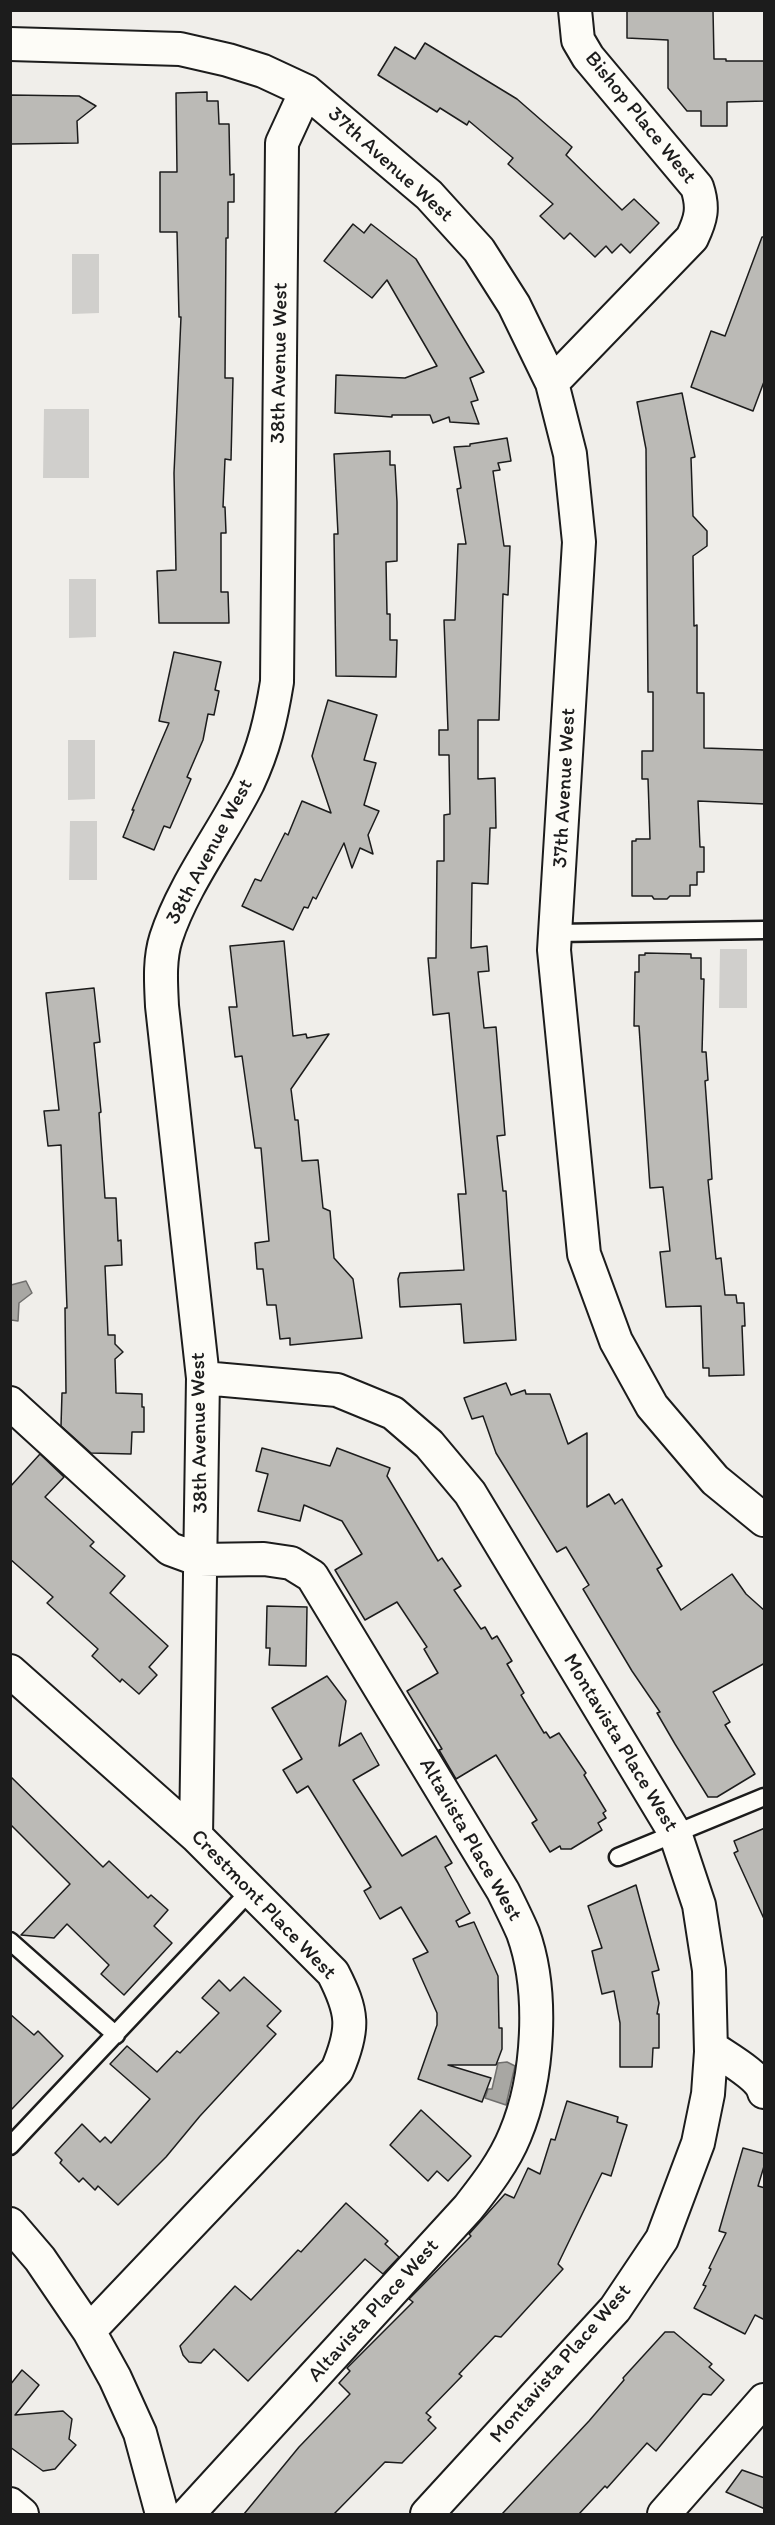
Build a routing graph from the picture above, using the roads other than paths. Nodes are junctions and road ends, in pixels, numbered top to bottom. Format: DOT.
graph roads {
  1 [pos="575,10"];
  2 [pos="10,44"];
  3 [pos="306,91"];
  4 [pos="552,383"];
  5 [pos="765,930"];
  6 [pos="555,933"];
  7 [pos="203,1378"];
  8 [pos="10,1403"];
  9 [pos="765,1520"];
  10 [pos="200,1560"];
  11 [pos="10,1671"];
  12 [pos="765,1797"];
  13 [pos="675,1833"];
  14 [pos="196,1836"];
  15 [pos="618,1857"];
  16 [pos="250,1891"];
  17 [pos="10,1941"];
  18 [pos="116,2035"];
  19 [pos="711,2047"];
  20 [pos="765,2092"];
  21 [pos="10,2146"];
  22 [pos="10,2224"];
  23 [pos="89,2331"];
  24 [pos="765,2400"];
  25 [pos="10,2504"];
  26 [pos="22,2514"];
  27 [pos="162,2514"];
  28 [pos="188,2514"];
  29 [pos="427,2514"];
  30 [pos="664,2514"];
  1 -- 4 [label="street, Bishop Place West"];
  2 -- 3 [label="street, 37th Avenue West"];
  3 -- 4 [label="street, 37th Avenue West"];
  3 -- 7 [label="street, 38th Avenue West"];
  4 -- 6 [label="street, 37th Avenue West"];
  5 -- 6 [label="lane"];
  6 -- 9 [label="street, 37th Avenue West"];
  7 -- 10 [label="street, 38th Avenue West"];
  7 -- 13 [label="street, Montavista Place West"];
  8 -- 10 [label="street, Altavista Place West"];
  10 -- 14 [label="street, 38th Avenue West"];
  10 -- 28 [label="street, Altavista Place West"];
  11 -- 14 [label="street, Crestmont Place West"];
  12 -- 13 [label="lane"];
  13 -- 15 [label="lane"];
  13 -- 19 [label="street, Montavista Place West"];
  14 -- 16 [label="street, Crestmont Place West"];
  16 -- 18 [label="lane"];
  16 -- 23 [label="street, Crestmont Place West"];
  17 -- 18 [label="lane"];
  18 -- 21 [label="lane"];
  19 -- 20 [label="street"];
  19 -- 29 [label="street, Montavista Place West"];
  22 -- 23 [label="street"];
  23 -- 27 [label="street"];
  24 -- 30 [label="street"];
  25 -- 26 [label="street"];
}
